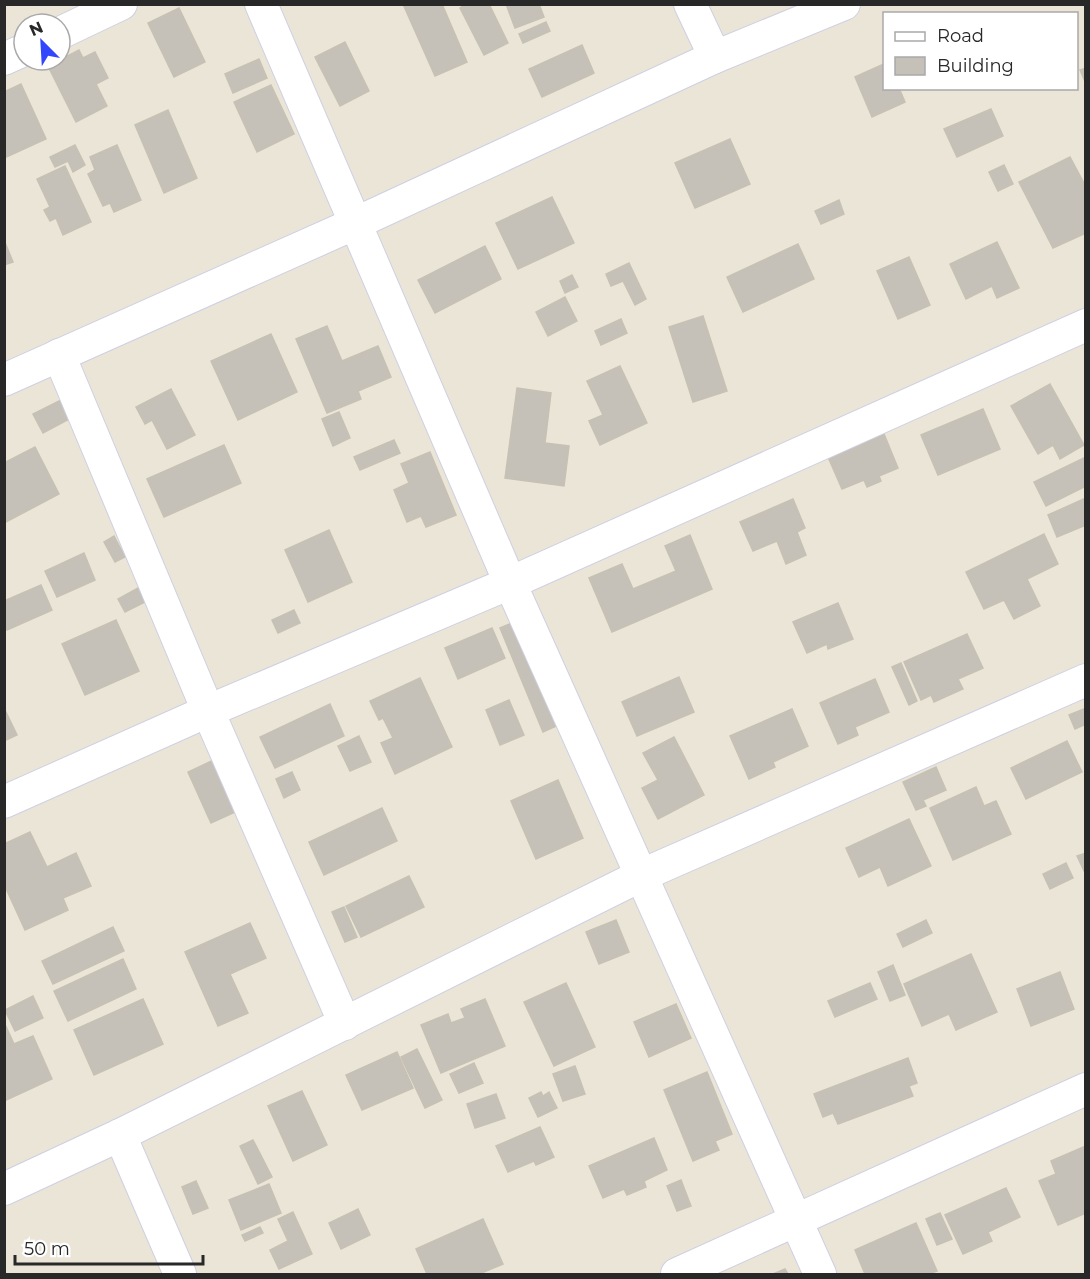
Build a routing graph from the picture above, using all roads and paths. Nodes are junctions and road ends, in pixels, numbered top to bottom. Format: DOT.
graph roads {
  1 [pos="121,4"];
  2 [pos="261,4"];
  3 [pos="690,4"];
  4 [pos="844,4"];
  5 [pos="72,27"];
  6 [pos="715,57"];
  7 [pos="356,223"];
  8 [pos="1086,326"];
  9 [pos="58,355"];
  10 [pos="4,380"];
  11 [pos="510,583"];
  12 [pos="1086,680"];
  13 [pos="208,711"];
  14 [pos="4,802"];
  15 [pos="642,875"];
  16 [pos="345,1024"];
  17 [pos="1086,1089"];
  18 [pos="120,1135"];
  19 [pos="4,1189"];
  20 [pos="796,1221"];
  21 [pos="180,1275"];
  22 [pos="677,1275"];
  23 [pos="820,1275"];
  1 -- 5 [label="street"];
  2 -- 7 [label="street"];
  3 -- 6 [label="street"];
  4 -- 6 [label="street"];
  6 -- 7 [label="street"];
  7 -- 9 [label="street"];
  7 -- 11 [label="street"];
  8 -- 11 [label="street"];
  9 -- 10 [label="street"];
  9 -- 13 [label="street"];
  11 -- 13 [label="street"];
  11 -- 15 [label="street"];
  12 -- 15 [label="street"];
  13 -- 14 [label="street"];
  13 -- 16 [label="street"];
  15 -- 16 [label="street"];
  15 -- 20 [label="street"];
  16 -- 18 [label="street"];
  17 -- 20 [label="street"];
  18 -- 19 [label="street"];
  18 -- 21 [label="street"];
  20 -- 22 [label="street"];
  20 -- 23 [label="street"];
}
